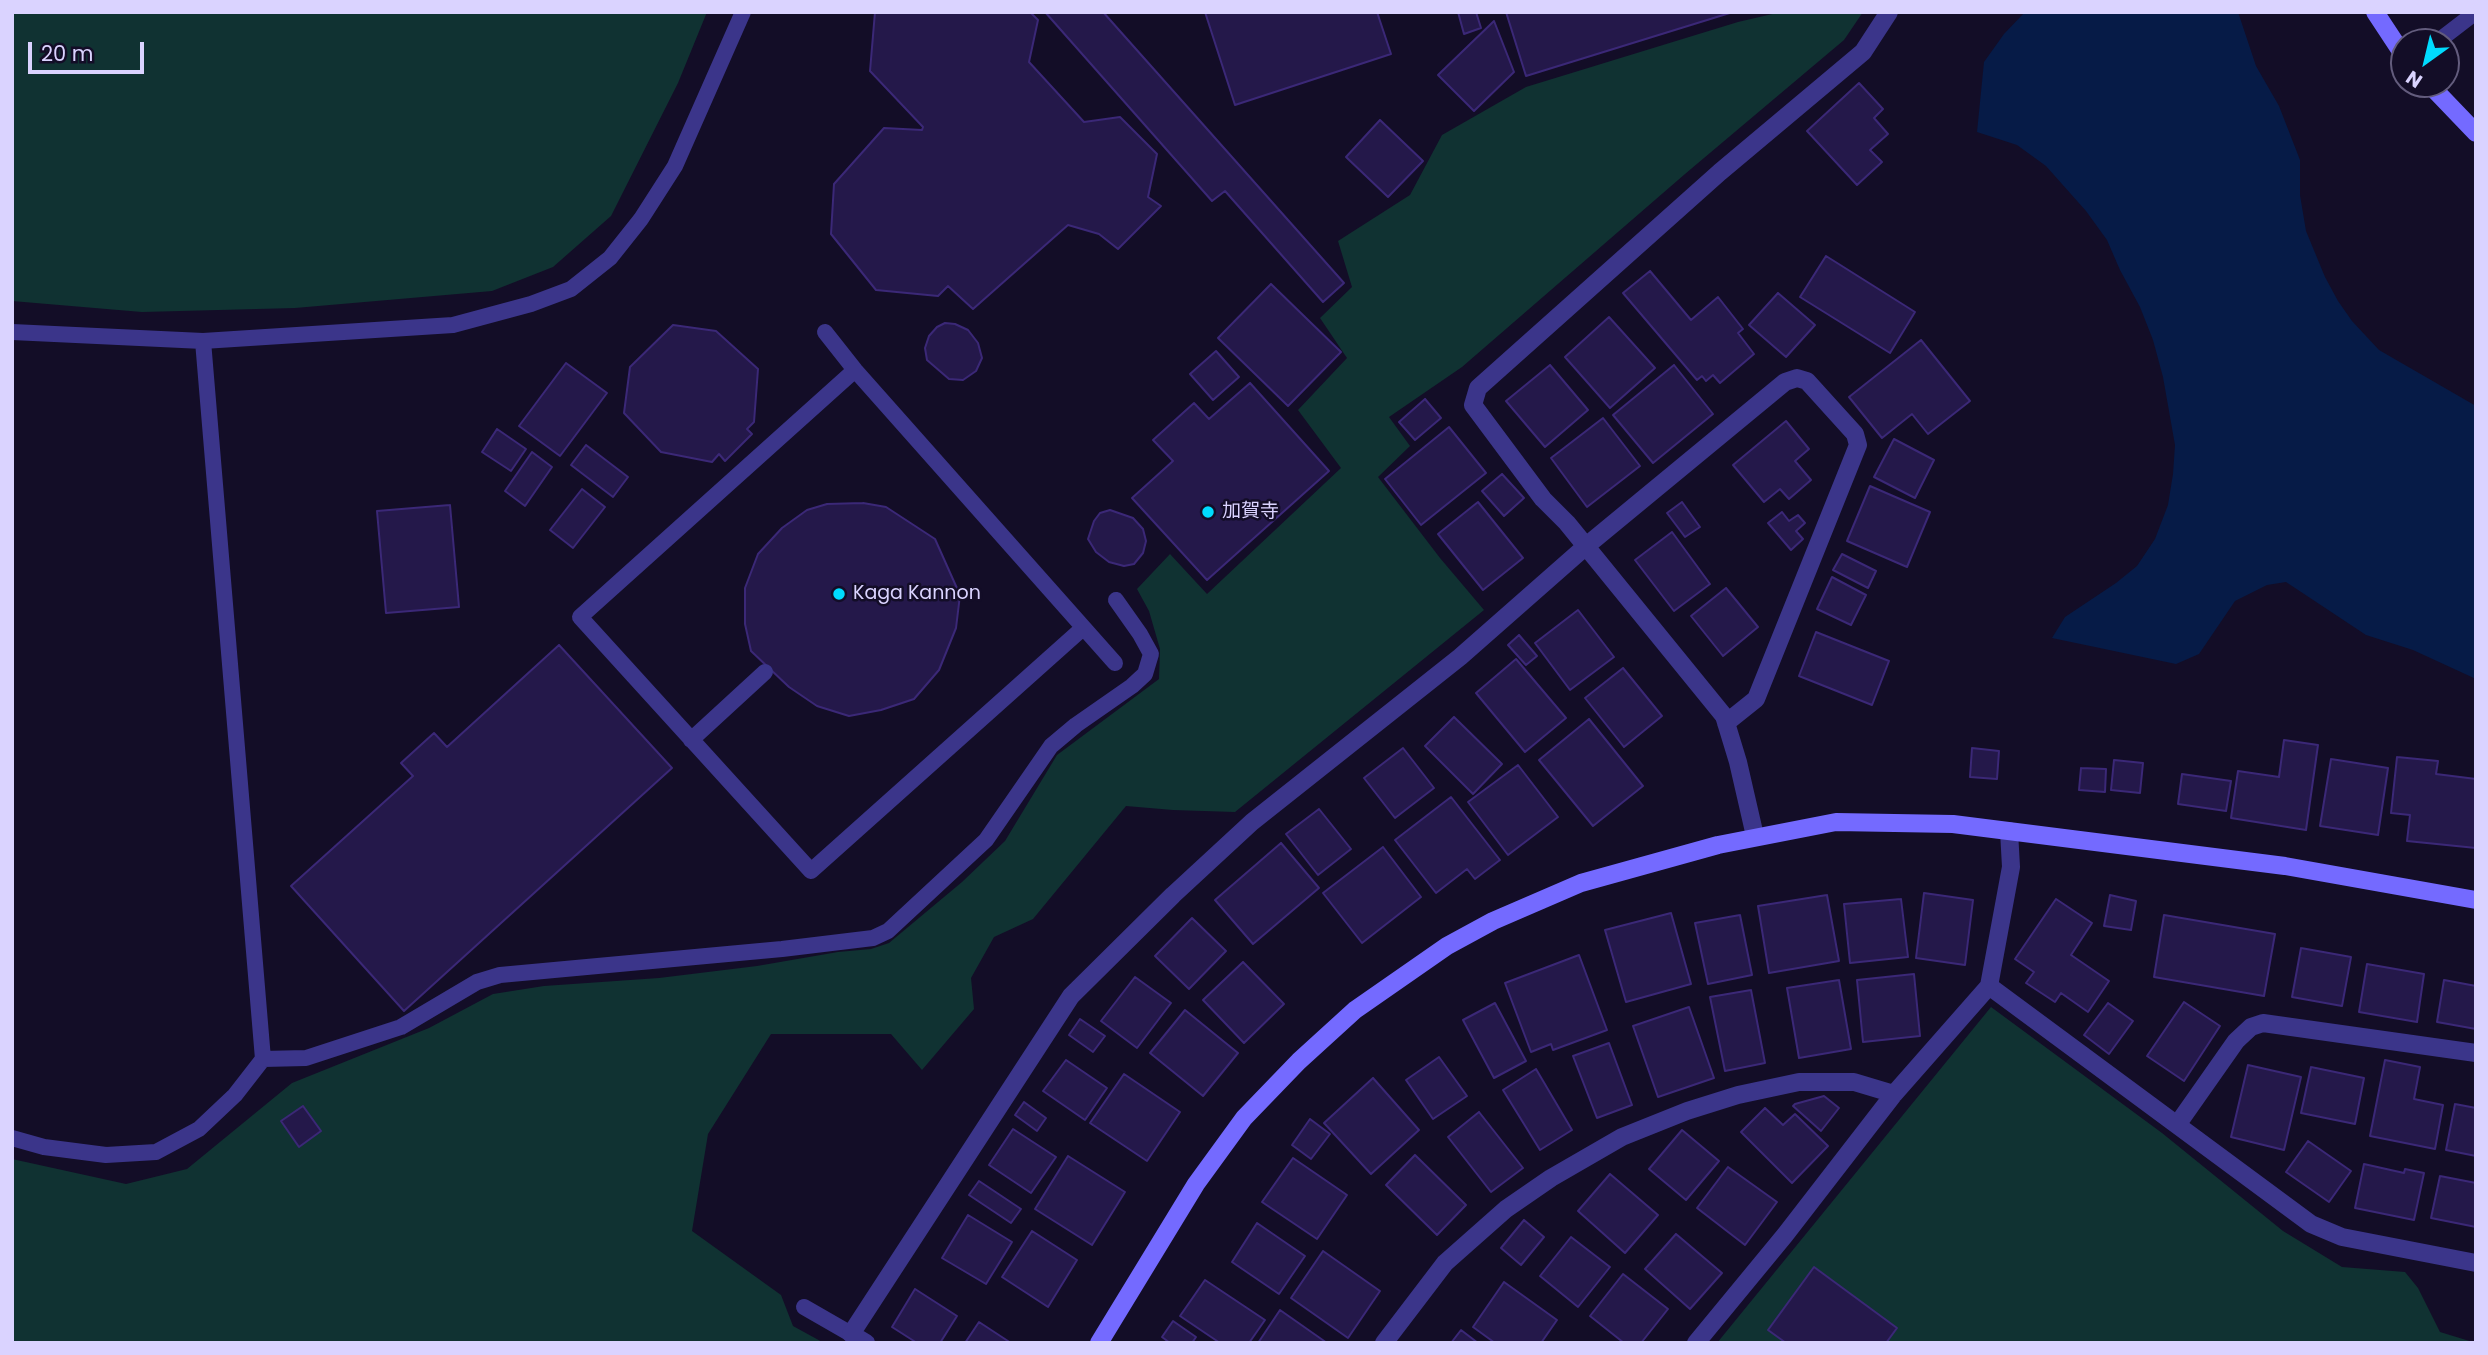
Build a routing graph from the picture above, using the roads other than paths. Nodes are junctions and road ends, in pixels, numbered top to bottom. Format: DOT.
graph roads {
  1 [pos="743,12"];
  2 [pos="1889,12"];
  3 [pos="2375,12"];
  4 [pos="2476,12"];
  5 [pos="2455,28"];
  6 [pos="2390,35"];
  7 [pos="2442,98"];
  8 [pos="2476,133"];
  9 [pos="12,332"];
  10 [pos="825,332"];
  11 [pos="203,341"];
  12 [pos="855,370"];
  13 [pos="1585,547"];
  14 [pos="1116,600"];
  15 [pos="1083,628"];
  16 [pos="1115,663"];
  17 [pos="765,672"];
  18 [pos="1726,723"];
  19 [pos="691,740"];
  20 [pos="2009,831"];
  21 [pos="1755,836"];
  22 [pos="2476,900"];
  23 [pos="1989,986"];
  24 [pos="2476,1054"];
  25 [pos="263,1059"];
  26 [pos="1894,1094"];
  27 [pos="2177,1125"];
  28 [pos="12,1138"];
  29 [pos="2476,1263"];
  30 [pos="804,1307"];
  31 [pos="858,1338"];
  32 [pos="1099,1343"];
  33 [pos="1384,1343"];
  34 [pos="1696,1343"];
  1 -- 11 [label="lane"];
  2 -- 13 [label="street"];
  3 -- 6 [label="street"];
  4 -- 5 [label="lane"];
  7 -- 8 [label="street"];
  9 -- 11 [label="lane"];
  10 -- 12 [label="lane"];
  11 -- 25 [label="lane"];
  12 -- 15 [label="lane"];
  12 -- 19 [label="lane"];
  13 -- 18 [label="street"];
  13 -- 18 [label="street"];
  13 -- 31 [label="street"];
  14 -- 25 [label="lane"];
  15 -- 16 [label="lane"];
  15 -- 19 [label="lane"];
  17 -- 19 [label="lane"];
  18 -- 21 [label="street"];
  20 -- 21 [label="street"];
  20 -- 22 [label="street"];
  20 -- 23 [label="street"];
  21 -- 32 [label="street"];
  23 -- 26 [label="street"];
  23 -- 27 [label="street"];
  24 -- 27 [label="street"];
  25 -- 28 [label="lane"];
  26 -- 33 [label="street"];
  26 -- 34 [label="street"];
  27 -- 29 [label="street"];
  30 -- 31 [label="lane"];
}
